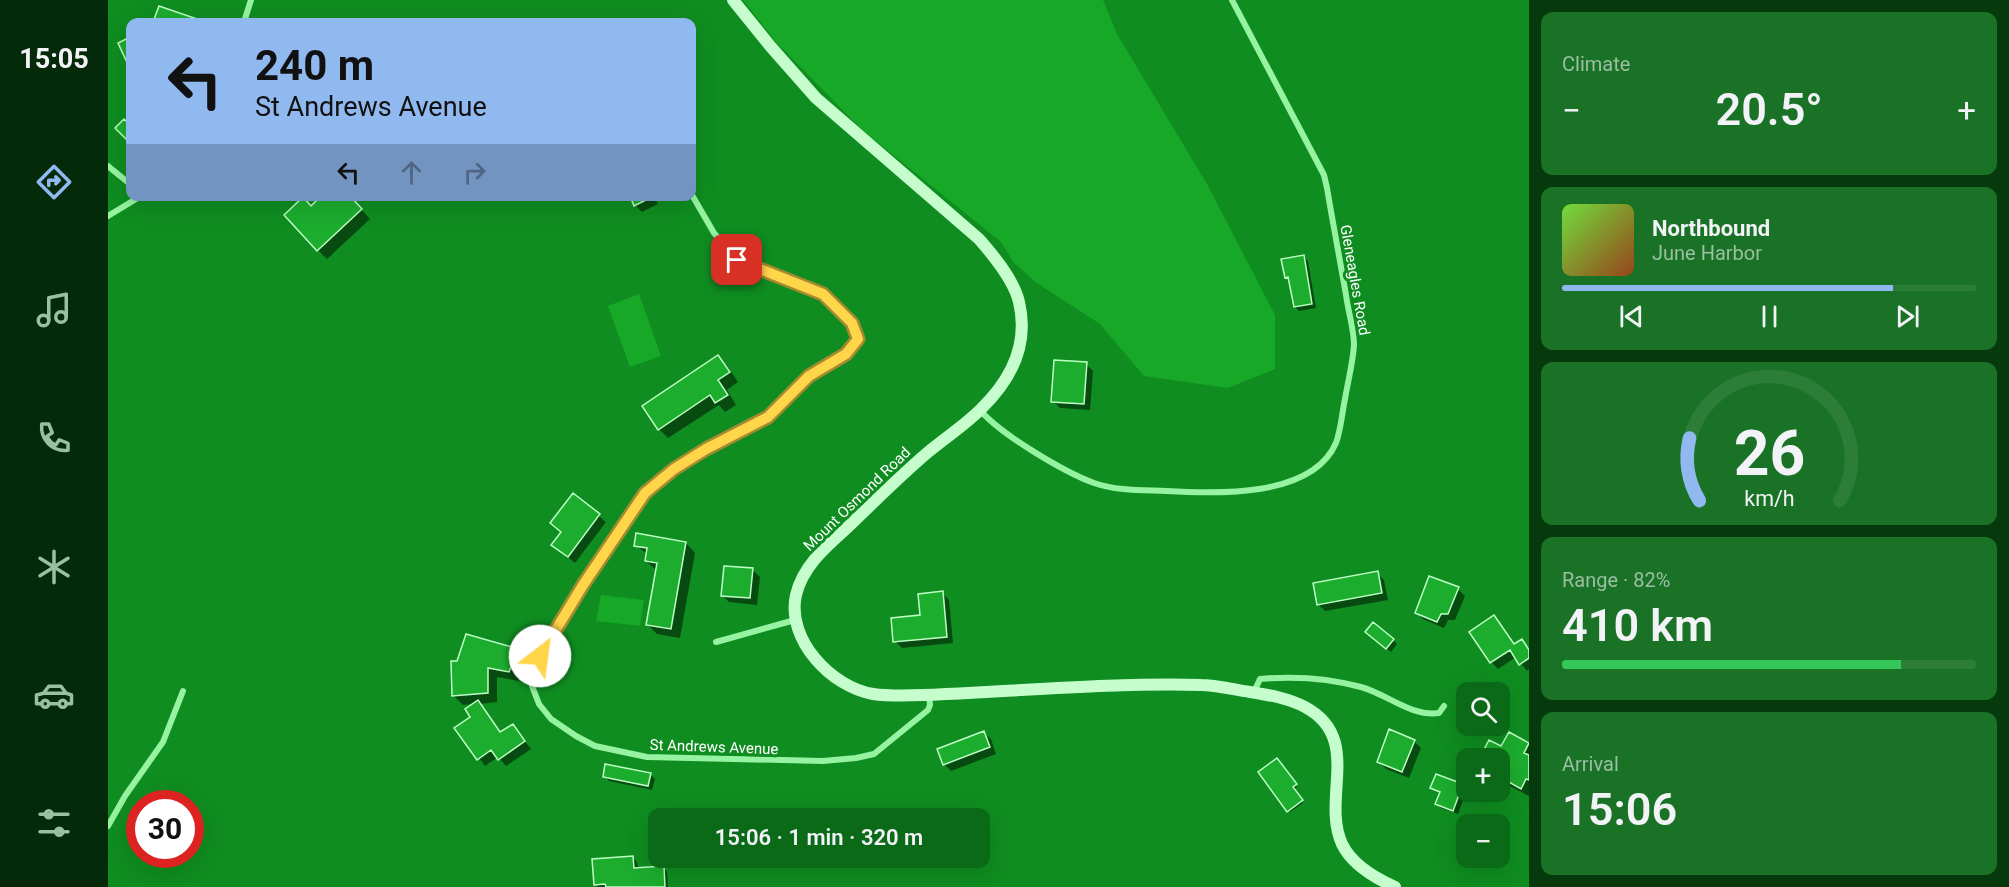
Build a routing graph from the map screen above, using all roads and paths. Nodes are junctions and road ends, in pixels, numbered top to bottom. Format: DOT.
graph roads {
  1 [pos="251,0"];
  2 [pos="734,0"];
  3 [pos="1232,0"];
  4 [pos="245,18"];
  5 [pos="108,166"];
  6 [pos="126,181"];
  7 [pos="133,201"];
  8 [pos="695,201"];
  9 [pos="108,216"];
  10 [pos="980,410"];
  11 [pos="795,620"];
  12 [pos="716,642"];
  13 [pos="183,691"];
  14 [pos="1254,693"];
  15 [pos="929,695"];
  16 [pos="1444,706"];
  17 [pos="108,826"];
  18 [pos="1395,887"];
  1 -- 4 [label="street"];
  2 -- 10 [label="street, Mount Osmond Road"];
  3 -- 10 [label="street, Gleneagles Road"];
  5 -- 6 [label="street"];
  7 -- 9 [label="street"];
  8 -- 15 [label="street, St Andrews Avenue"];
  10 -- 11 [label="street, Mount Osmond Road"];
  11 -- 12 [label="street"];
  11 -- 15 [label="street"];
  13 -- 17 [label="street"];
  14 -- 15 [label="street"];
  14 -- 16 [label="street"];
  14 -- 18 [label="street"];
}
